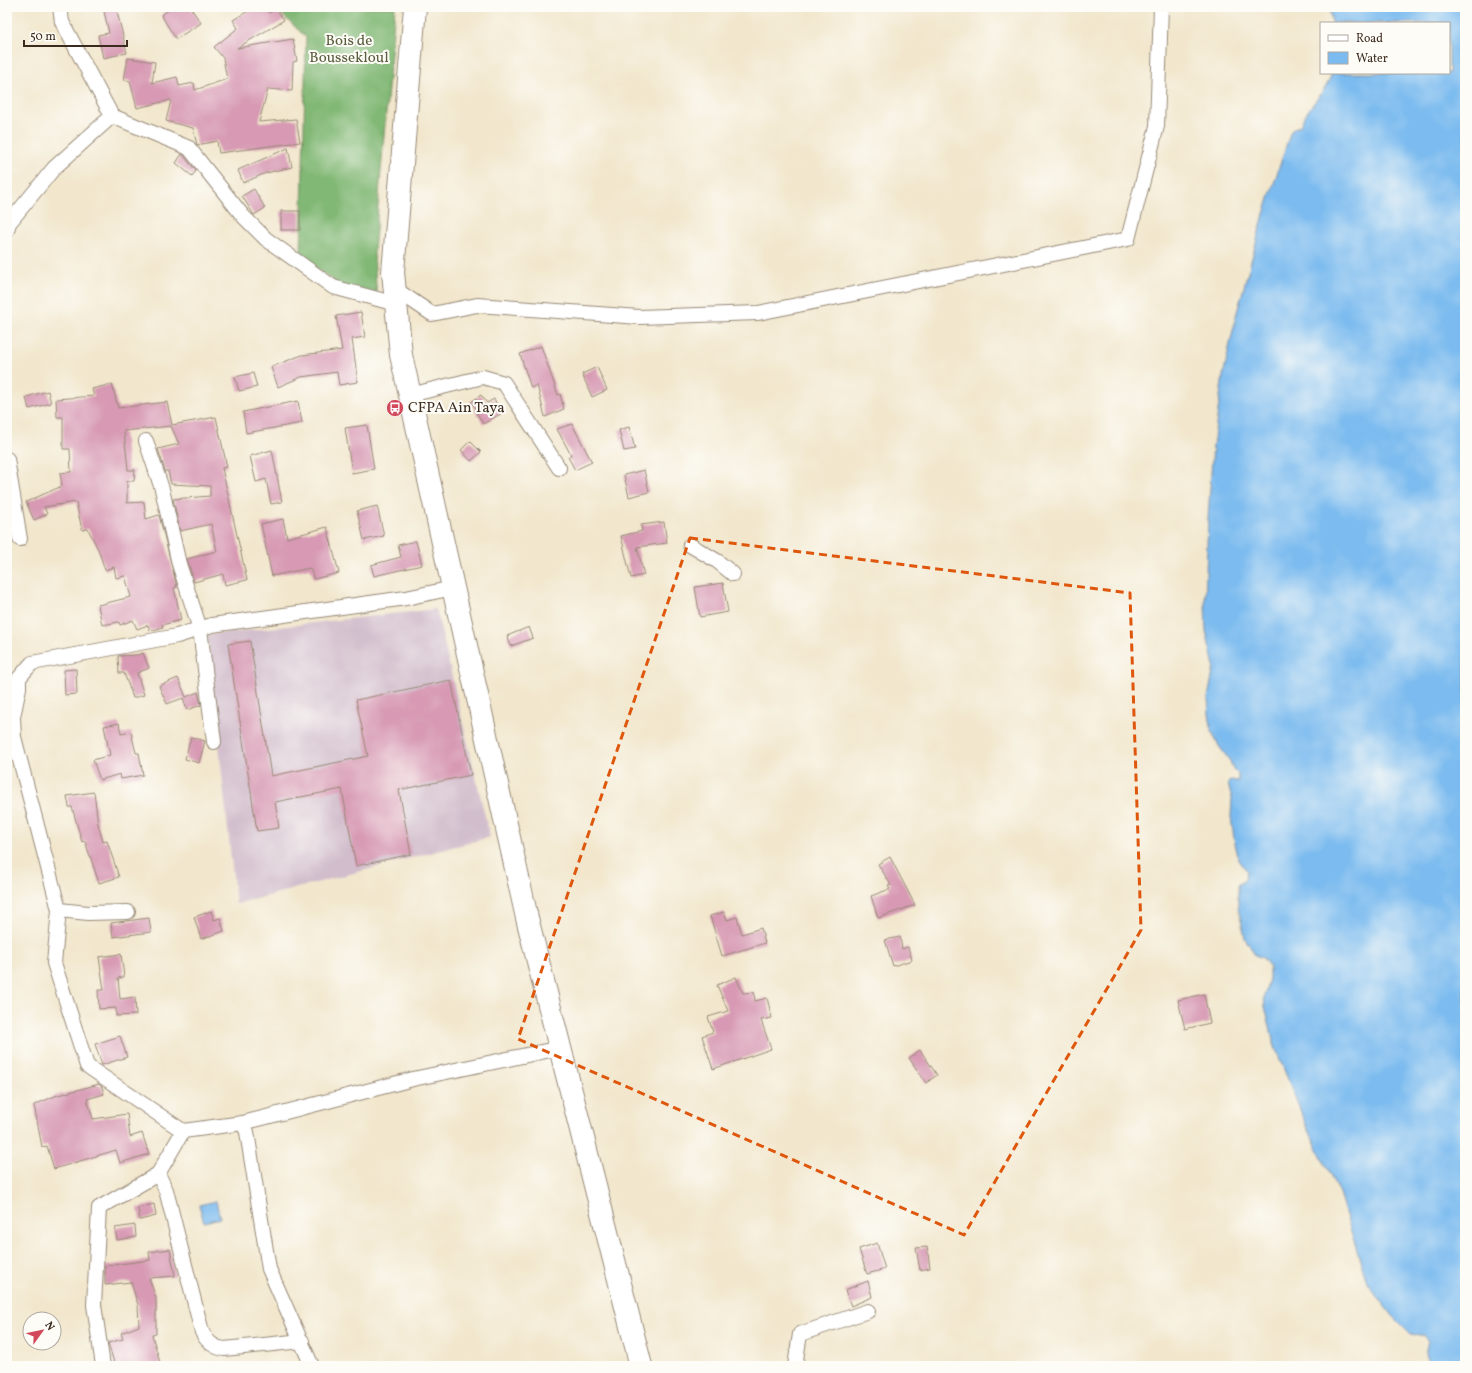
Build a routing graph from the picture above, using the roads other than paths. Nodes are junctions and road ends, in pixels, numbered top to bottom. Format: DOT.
graph roads {
  1 [pos="60,7"];
  2 [pos="416,7"];
  3 [pos="1161,7"];
  4 [pos="112,116"];
  5 [pos="7,230"];
  6 [pos="396,296"];
  7 [pos="410,395"];
  8 [pos="146,441"];
  9 [pos="7,460"];
  10 [pos="559,468"];
  11 [pos="20,539"];
  12 [pos="690,545"];
  13 [pos="733,574"];
  14 [pos="453,588"];
  15 [pos="200,629"];
  16 [pos="13,678"];
  17 [pos="214,742"];
  18 [pos="59,910"];
  19 [pos="128,912"];
  20 [pos="560,1048"];
  21 [pos="243,1123"];
  22 [pos="183,1131"];
  23 [pos="158,1174"];
  24 [pos="868,1311"];
  25 [pos="302,1341"];
  26 [pos="103,1366"];
  27 [pos="312,1366"];
  28 [pos="640,1366"];
  29 [pos="795,1366"];
  1 -- 4 [label="street"];
  2 -- 6 [label="main road"];
  3 -- 6 [label="street"];
  4 -- 5 [label="street"];
  4 -- 6 [label="street"];
  6 -- 7 [label="main road"];
  7 -- 10 [label="street"];
  7 -- 14 [label="main road"];
  8 -- 15 [label="street"];
  9 -- 11 [label="street"];
  12 -- 13 [label="street"];
  14 -- 15 [label="street"];
  14 -- 20 [label="main road"];
  15 -- 16 [label="street"];
  15 -- 17 [label="street"];
  16 -- 18 [label="street"];
  18 -- 19 [label="street"];
  18 -- 22 [label="street"];
  20 -- 21 [label="street"];
  20 -- 28 [label="main road"];
  21 -- 22 [label="street"];
  21 -- 25 [label="street"];
  22 -- 23 [label="street"];
  23 -- 25 [label="street"];
  23 -- 26 [label="street"];
  24 -- 29 [label="street"];
  25 -- 27 [label="street"];
}
